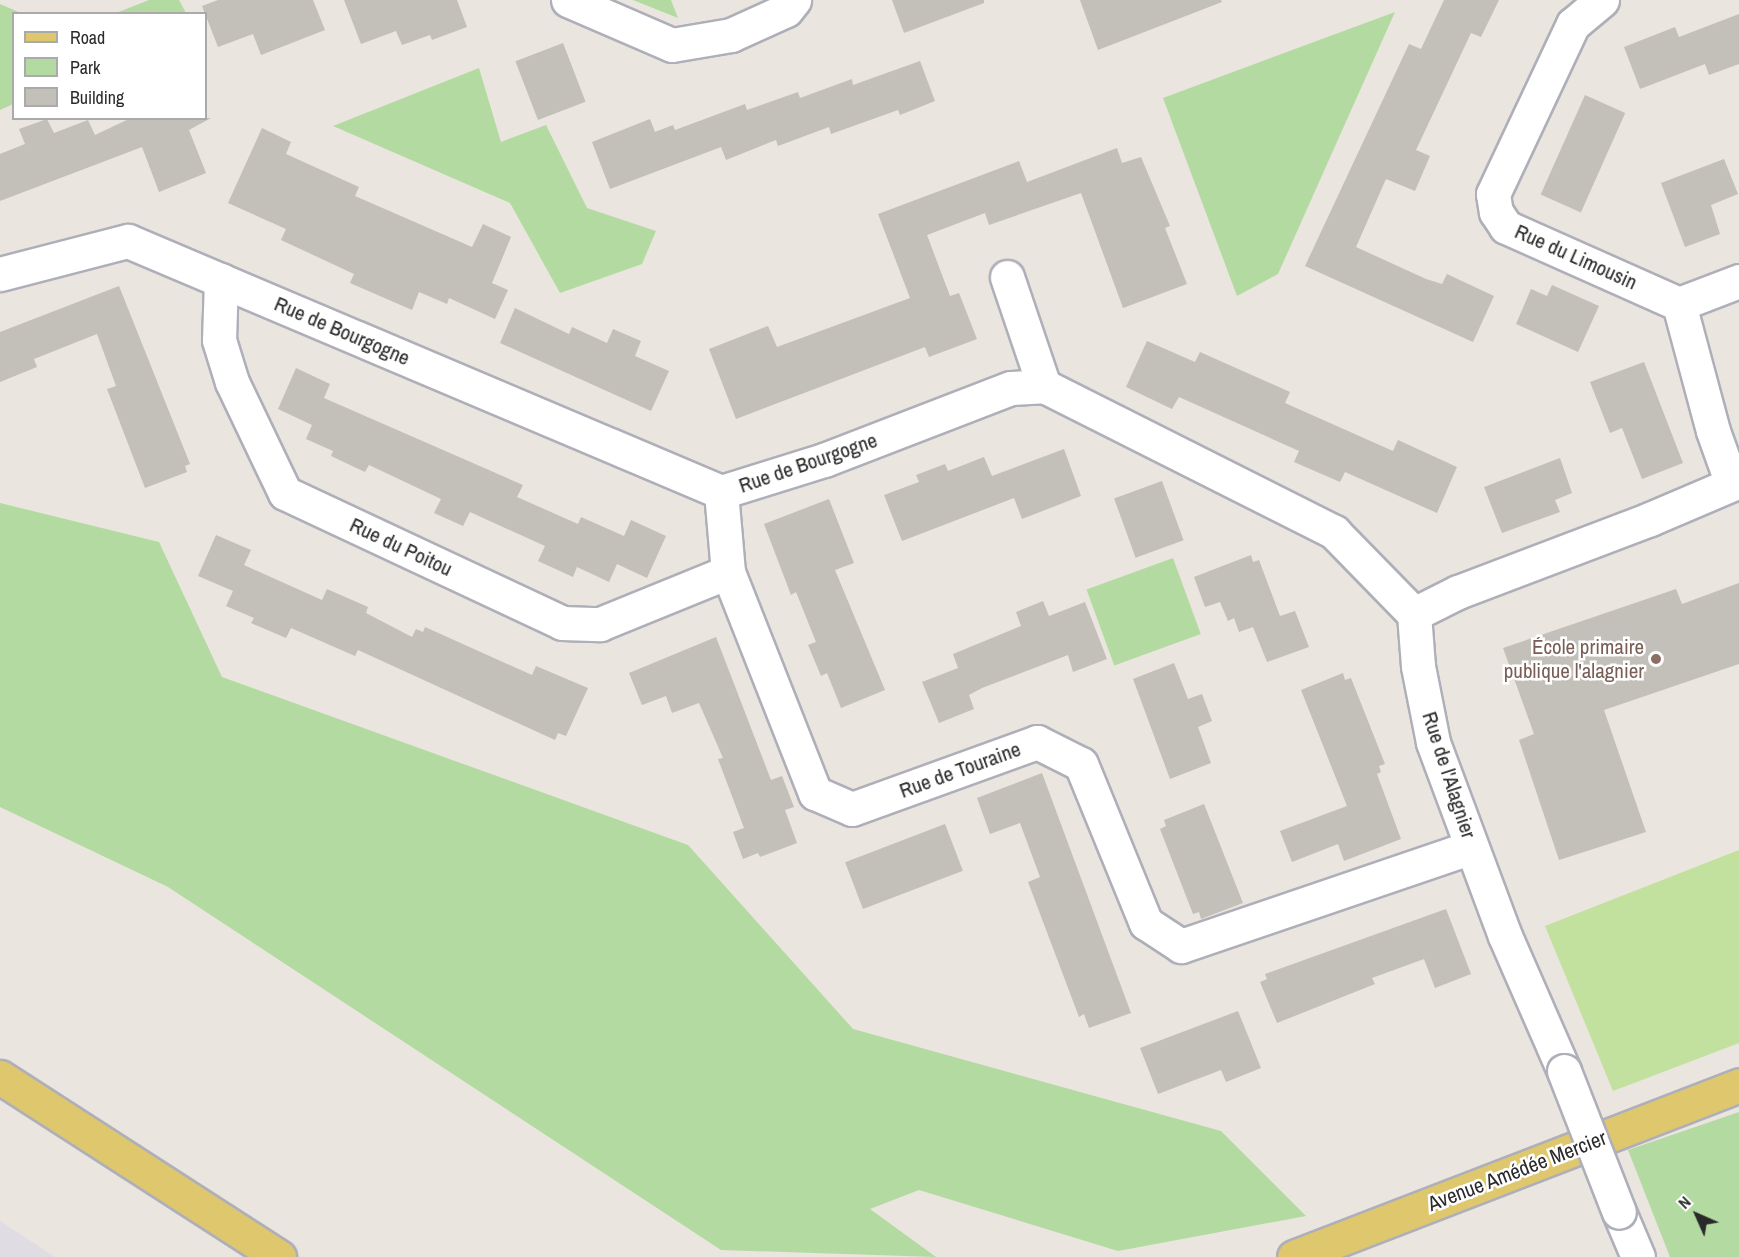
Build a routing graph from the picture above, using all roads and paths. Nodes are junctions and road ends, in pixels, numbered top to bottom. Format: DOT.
graph roads {
  1 [pos="568,0"];
  2 [pos="794,0"];
  3 [pos="1602,0"];
  4 [pos="0,274"];
  5 [pos="1007,277"];
  6 [pos="221,280"];
  7 [pos="1739,281"];
  8 [pos="1679,304"];
  9 [pos="1044,386"];
  10 [pos="1735,482"];
  11 [pos="721,492"];
  12 [pos="728,572"];
  13 [pos="1414,614"];
  14 [pos="1472,847"];
  15 [pos="0,1077"];
  16 [pos="1739,1085"];
  17 [pos="279,1257"];
  18 [pos="1294,1257"];
  19 [pos="1638,1257"];
  1 -- 2 [label="street"];
  3 -- 8 [label="street, Rue du Limousin"];
  4 -- 6 [label="street, Rue de Bourgogne"];
  5 -- 9 [label="street"];
  6 -- 11 [label="street, Rue de Bourgogne"];
  6 -- 12 [label="street, Rue du Poitou"];
  7 -- 8 [label="street"];
  8 -- 10 [label="street"];
  9 -- 11 [label="street, Rue de Bourgogne"];
  9 -- 13 [label="street"];
  10 -- 13 [label="street"];
  11 -- 12 [label="street, Rue de Touraine"];
  12 -- 14 [label="street, Rue de Touraine"];
  13 -- 14 [label="street, Rue de l'Alagnier"];
  14 -- 19 [label="street, Rue de l'Alagnier, bridge"];
  15 -- 17 [label="main road"];
  16 -- 18 [label="main road, Avenue Amédée Mercier"];
}
